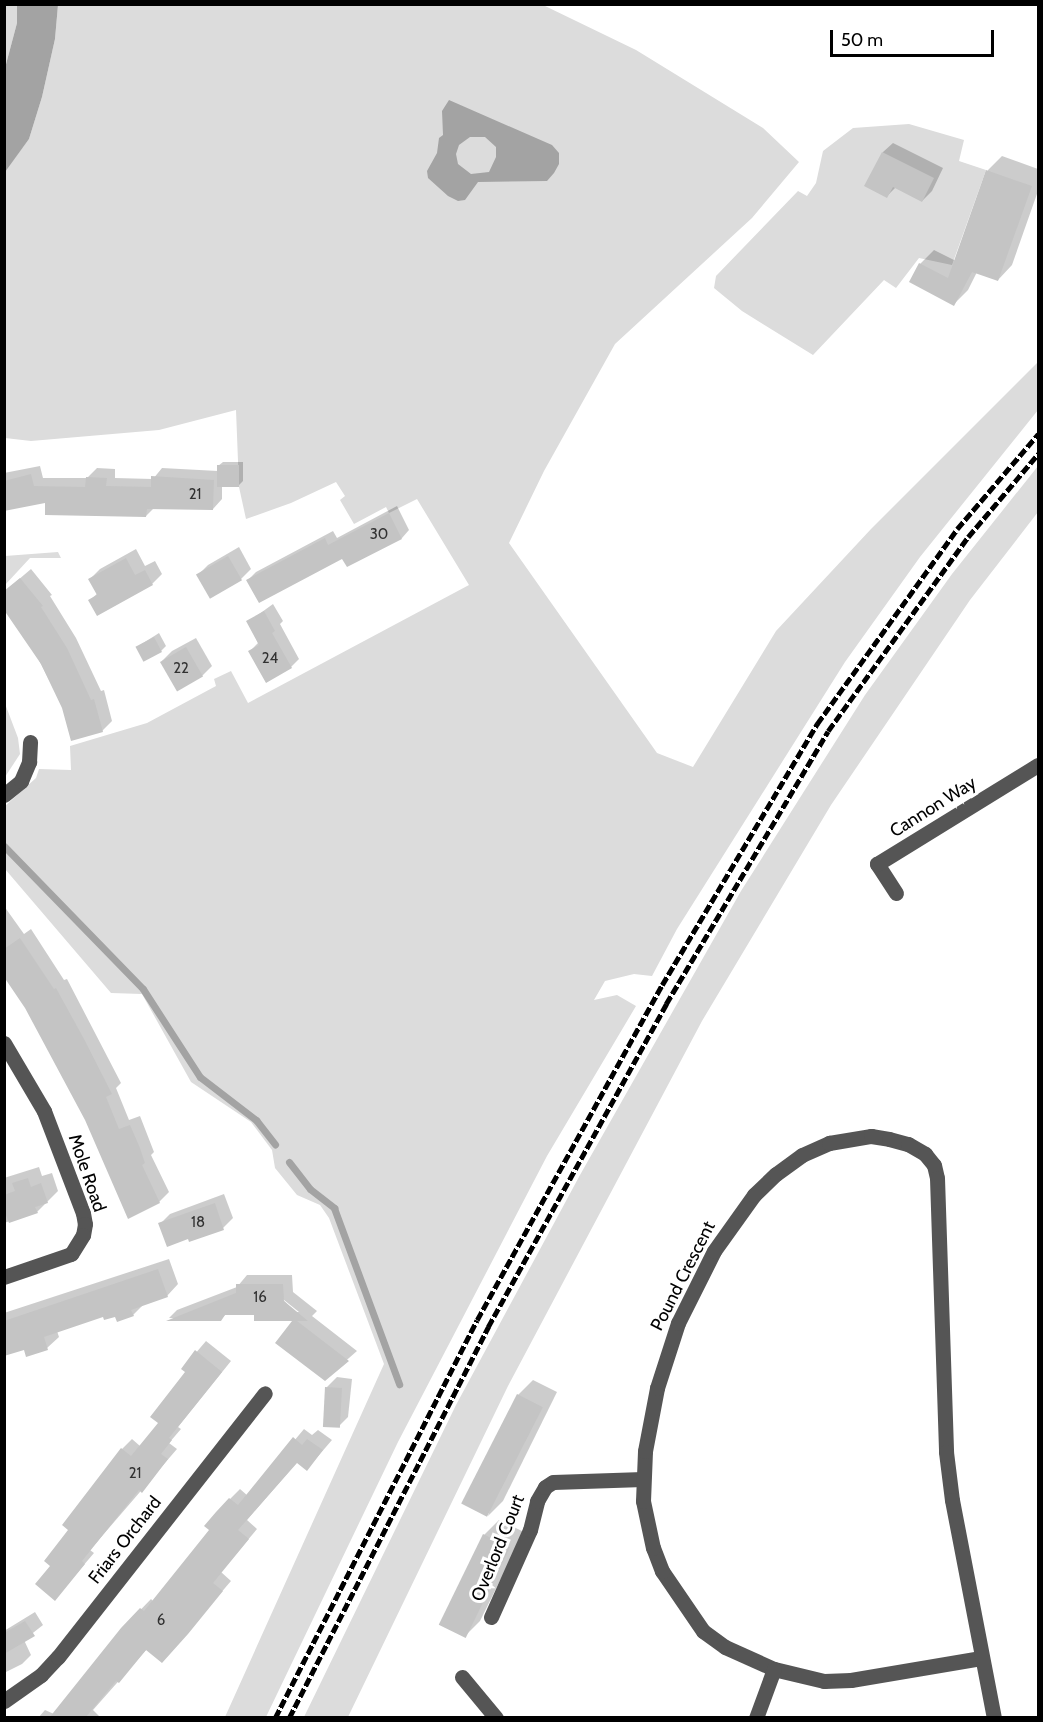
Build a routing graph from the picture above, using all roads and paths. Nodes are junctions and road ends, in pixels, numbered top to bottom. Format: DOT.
graph roads {
  1 [pos="30,742"];
  2 [pos="1038,765"];
  3 [pos="4,795"];
  4 [pos="896,893"];
  5 [pos="4,1043"];
  6 [pos="4,1277"];
  7 [pos="265,1393"];
  8 [pos="643,1479"];
  9 [pos="491,1617"];
  10 [pos="981,1658"];
  11 [pos="774,1669"];
  12 [pos="462,1677"];
  13 [pos="4,1701"];
  14 [pos="496,1718"];
  15 [pos="756,1718"];
  16 [pos="994,1718"];
  1 -- 3 [label="street"];
  2 -- 4 [label="street, Cannon Way"];
  5 -- 6 [label="street, Mole Road"];
  7 -- 13 [label="street, Friars Orchard"];
  8 -- 9 [label="street, Overlord Court"];
  8 -- 10 [label="street, Pound Crescent"];
  8 -- 11 [label="street, Pound Crescent"];
  10 -- 11 [label="street, Pound Crescent"];
  10 -- 16 [label="street, Pound Crescent"];
  11 -- 15 [label="street"];
  12 -- 14 [label="street"];
}
